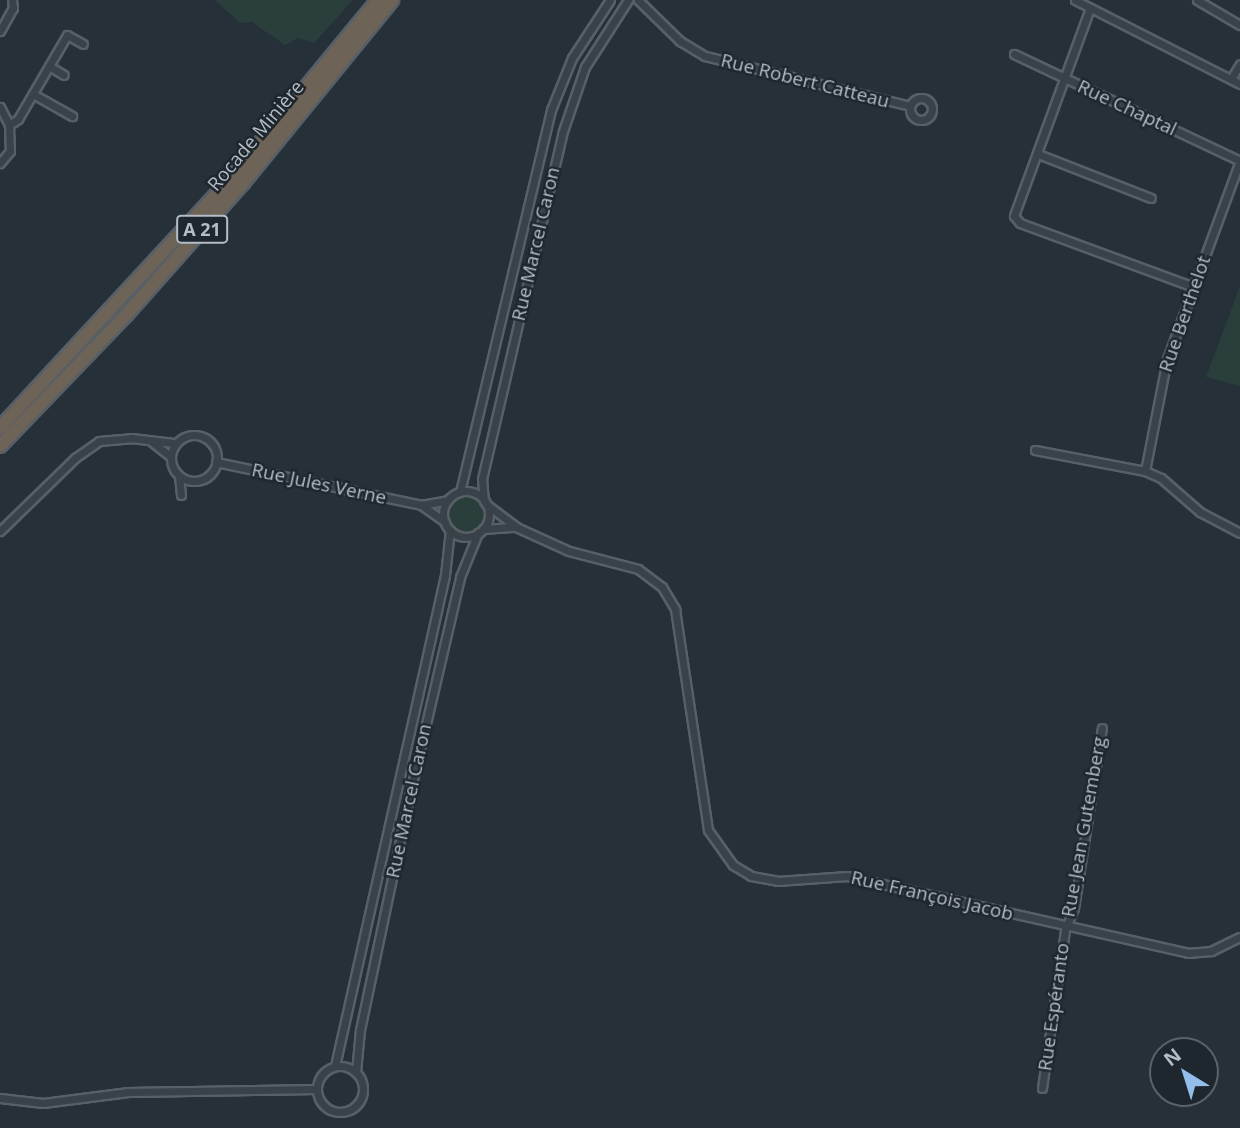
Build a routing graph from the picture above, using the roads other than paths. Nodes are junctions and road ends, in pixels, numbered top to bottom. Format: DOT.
graph roads {
  1 [pos="12,0"];
  2 [pos="378,0"];
  3 [pos="392,0"];
  4 [pos="610,0"];
  5 [pos="628,0"];
  6 [pos="638,0"];
  7 [pos="1075,0"];
  8 [pos="1197,0"];
  9 [pos="1090,8"];
  10 [pos="1240,25"];
  11 [pos="0,31"];
  12 [pos="83,44"];
  13 [pos="1014,54"];
  14 [pos="1240,64"];
  15 [pos="49,66"];
  16 [pos="64,75"];
  17 [pos="1066,79"];
  18 [pos="1231,79"];
  19 [pos="1240,84"];
  20 [pos="558,91"];
  21 [pos="33,94"];
  22 [pos="573,98"];
  23 [pos="910,106"];
  24 [pos="0,107"];
  25 [pos="72,116"];
  26 [pos="9,125"];
  27 [pos="1038,154"];
  28 [pos="1240,161"];
  29 [pos="0,163"];
  30 [pos="1151,198"];
  31 [pos="1194,287"];
  32 [pos="0,428"];
  33 [pos="152,442"];
  34 [pos="174,443"];
  35 [pos="0,446"];
  36 [pos="1035,450"];
  37 [pos="170,456"];
  38 [pos="216,462"];
  39 [pos="1145,471"];
  40 [pos="179,476"];
  41 [pos="194,481"];
  42 [pos="460,492"];
  43 [pos="449,499"];
  44 [pos="485,503"];
  45 [pos="421,505"];
  46 [pos="444,522"];
  47 [pos="516,527"];
  48 [pos="450,530"];
  49 [pos="0,531"];
  50 [pos="481,531"];
  51 [pos="1240,533"];
  52 [pos="1102,728"];
  53 [pos="1067,926"];
  54 [pos="1240,937"];
  55 [pos="335,1066"];
  56 [pos="356,1072"];
  57 [pos="1042,1088"];
  58 [pos="317,1089"];
  59 [pos="0,1098"];
  1 -- 11 [label="street"];
  2 -- 32 [label="highway, Rocade Minière / A 21"];
  3 -- 35 [label="highway, Rocade Minière / A 21"];
  4 -- 20 [label="street, Rue Marcel Caron"];
  5 -- 22 [label="street, Rue Marcel Caron"];
  6 -- 23 [label="street, Rue Robert Catteau"];
  7 -- 9 [label="street"];
  8 -- 10 [label="street"];
  9 -- 17 [label="street"];
  9 -- 18 [label="street"];
  12 -- 15 [label="street"];
  13 -- 17 [label="street, Rue Chaptal"];
  14 -- 18 [label="street"];
  15 -- 16 [label="street"];
  15 -- 21 [label="street"];
  17 -- 27 [label="street"];
  17 -- 28 [label="street, Rue Chaptal"];
  18 -- 19 [label="street"];
  20 -- 22 [label="street"];
  20 -- 42 [label="street, Rue Marcel Caron"];
  21 -- 25 [label="street"];
  21 -- 26 [label="street"];
  22 -- 44 [label="street, Rue Marcel Caron"];
  24 -- 26 [label="street"];
  26 -- 29 [label="street"];
  27 -- 30 [label="street"];
  27 -- 31 [label="street"];
  28 -- 31 [label="street, Rue Berthelot"];
  31 -- 39 [label="street, Rue Berthelot"];
  33 -- 34 [label="street"];
  33 -- 37 [label="street"];
  33 -- 49 [label="street"];
  34 -- 37 [label="street"];
  34 -- 38 [label="street"];
  36 -- 39 [label="street"];
  37 -- 40 [label="street"];
  38 -- 41 [label="street"];
  38 -- 45 [label="street, Rue Jules Verne"];
  39 -- 51 [label="street"];
  40 -- 41 [label="street"];
  40 -- 41 [label="street"];
  42 -- 43 [label="street"];
  42 -- 44 [label="street"];
  43 -- 45 [label="street, Rue Jules Verne"];
  43 -- 46 [label="street"];
  44 -- 47 [label="street"];
  44 -- 50 [label="street"];
  45 -- 46 [label="street, Rue Jules Verne"];
  46 -- 48 [label="street"];
  47 -- 50 [label="street"];
  47 -- 53 [label="street, Rue François Jacob"];
  48 -- 50 [label="street"];
  48 -- 55 [label="street, Rue Marcel Caron"];
  50 -- 56 [label="street, Rue Marcel Caron"];
  52 -- 53 [label="street, Rue Jean Gutemberg"];
  53 -- 54 [label="street, Rue François Jacob"];
  53 -- 57 [label="street, Rue Espéranto"];
  55 -- 56 [label="street"];
  55 -- 58 [label="street"];
  56 -- 58 [label="street"];
  58 -- 59 [label="street"];
}
